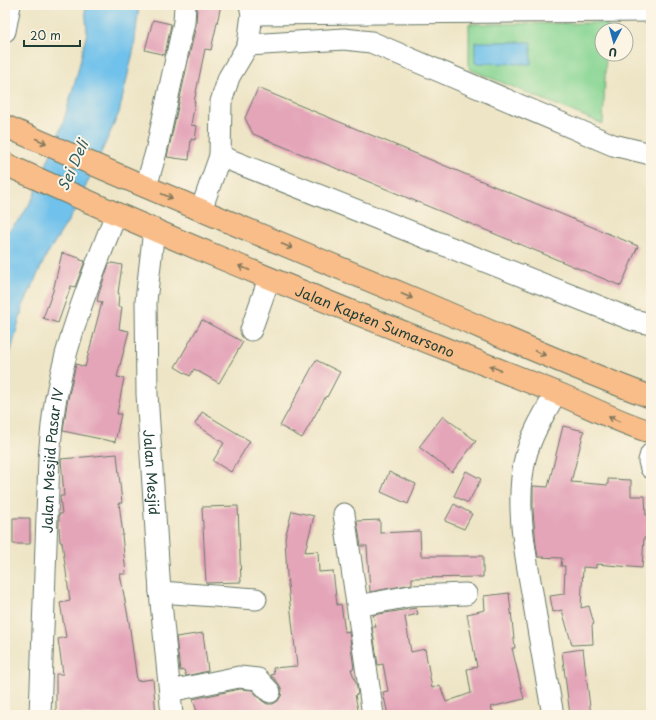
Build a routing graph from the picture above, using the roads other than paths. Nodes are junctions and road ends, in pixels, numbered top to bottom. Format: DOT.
graph roads {
  1 [pos="10,5"];
  2 [pos="185,5"];
  3 [pos="251,9"];
  4 [pos="651,12"];
  5 [pos="5,31"];
  6 [pos="248,45"];
  7 [pos="5,126"];
  8 [pos="651,154"];
  9 [pos="220,156"];
  10 [pos="5,164"];
  11 [pos="146,187"];
  12 [pos="201,210"];
  13 [pos="108,211"];
  14 [pos="154,229"];
  15 [pos="269,279"];
  16 [pos="651,324"];
  17 [pos="251,330"];
  18 [pos="556,393"];
  19 [pos="651,397"];
  20 [pos="651,432"];
  21 [pos="651,454"];
  22 [pos="651,468"];
  23 [pos="344,514"];
  24 [pos="160,592"];
  25 [pos="466,594"];
  26 [pos="256,599"];
  27 [pos="358,606"];
  28 [pos="170,691"];
  29 [pos="270,692"];
  30 [pos="40,715"];
  31 [pos="172,715"];
  32 [pos="373,715"];
  33 [pos="553,715"];
  1 -- 5 [label="street"];
  2 -- 11 [label="street"];
  3 -- 4 [label="street"];
  3 -- 6 [label="street"];
  6 -- 8 [label="street"];
  6 -- 9 [label="street"];
  7 -- 11 [label="highway, one-way"];
  9 -- 12 [label="street"];
  9 -- 16 [label="street"];
  10 -- 13 [label="highway, Jalan Kapten Sumarsono"];
  11 -- 12 [label="highway, one-way"];
  12 -- 19 [label="highway, one-way"];
  13 -- 14 [label="highway, Jalan Kapten Sumarsono"];
  13 -- 30 [label="street, Jalan Mesjid Pasar IV"];
  15 -- 14 [label="highway, Jalan Kapten Sumarsono, one-way"];
  14 -- 24 [label="street, Jalan Mesjid"];
  15 -- 17 [label="street"];
  18 -- 15 [label="highway, Jalan Kapten Sumarsono, one-way"];
  20 -- 18 [label="highway, Jalan Kapten Sumarsono, one-way"];
  18 -- 33 [label="street"];
  21 -- 22 [label="street"];
  23 -- 27 [label="street"];
  24 -- 26 [label="street"];
  24 -- 28 [label="street, Jalan Mesjid"];
  25 -- 27 [label="street"];
  27 -- 32 [label="street"];
  28 -- 29 [label="street"];
  28 -- 31 [label="street, Jalan Mesjid"];
}
